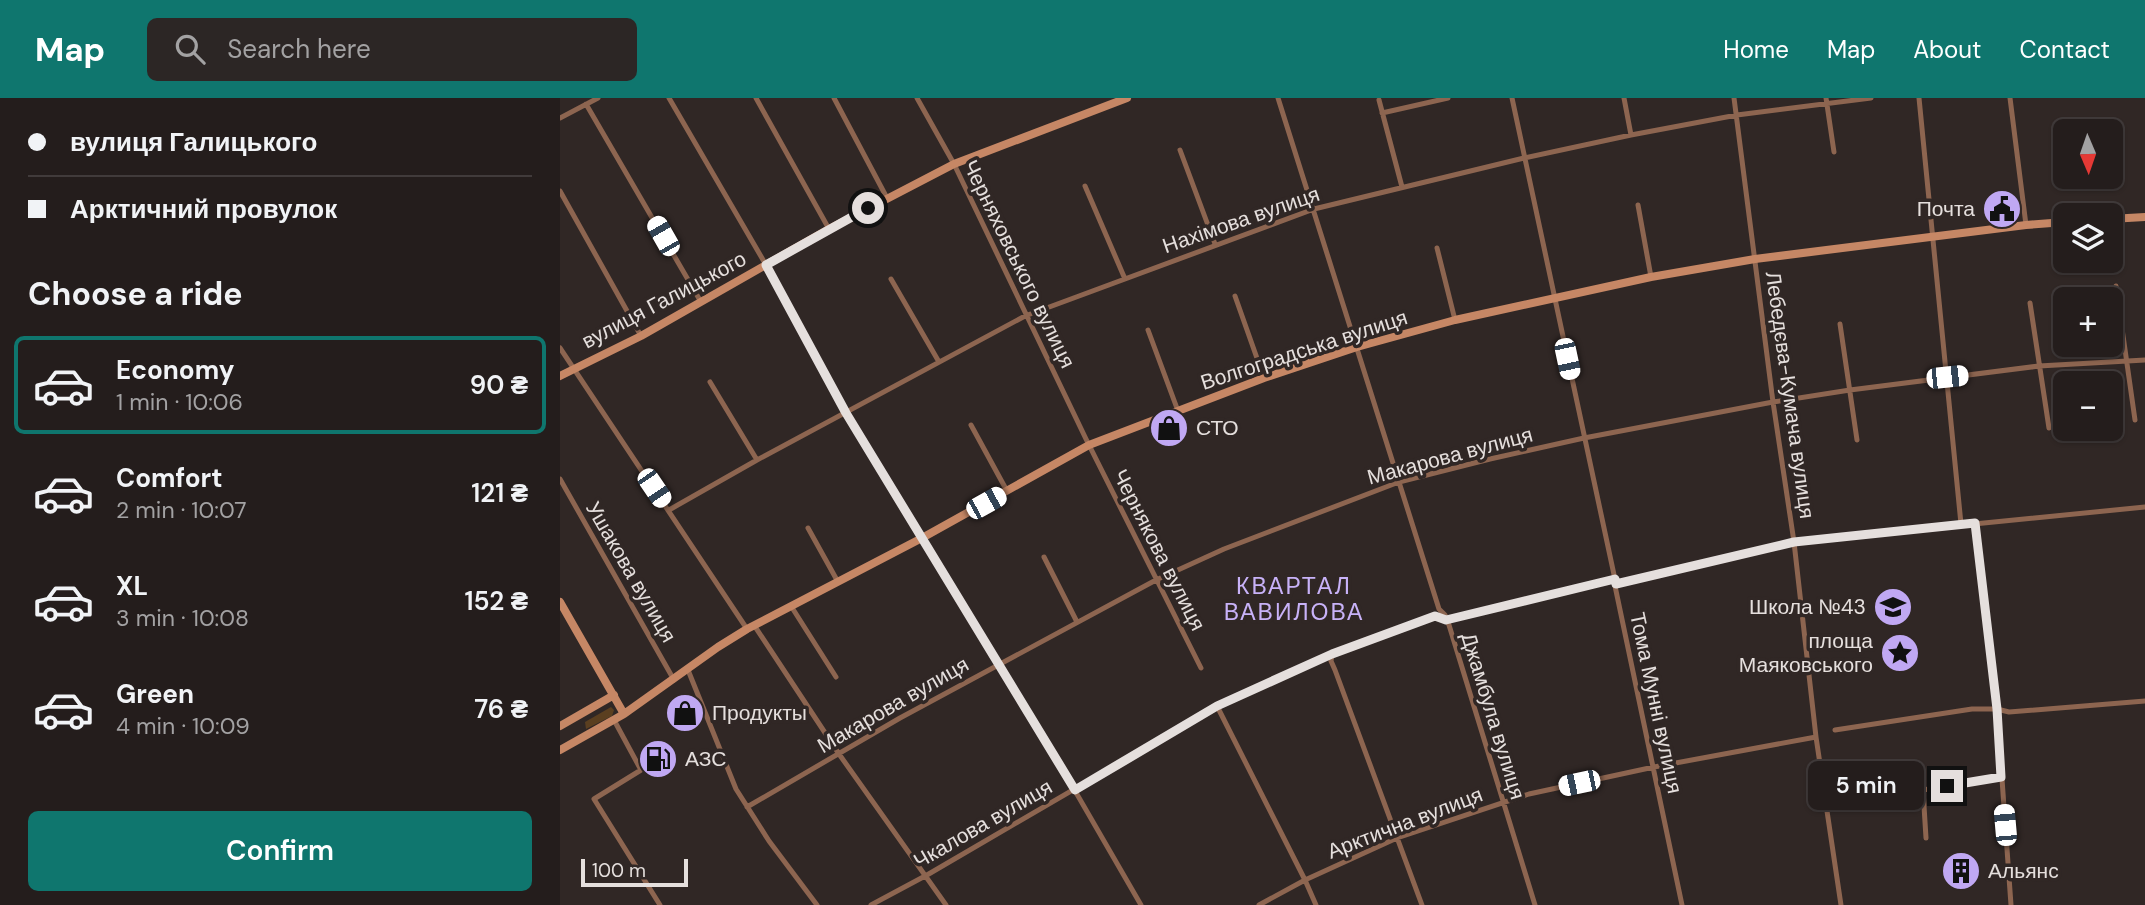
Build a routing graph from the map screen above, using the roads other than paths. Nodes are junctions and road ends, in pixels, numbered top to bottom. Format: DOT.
graph roads {
  1 [pos="598,98"];
  2 [pos="669,98"];
  3 [pos="756,98"];
  4 [pos="834,98"];
  5 [pos="917,98"];
  6 [pos="1127,98"];
  7 [pos="1278,98"];
  8 [pos="1448,98"];
  9 [pos="1512,98"];
  10 [pos="1624,98"];
  11 [pos="1734,98"];
  12 [pos="1871,98"];
  13 [pos="1919,98"];
  14 [pos="2010,98"];
  15 [pos="1379,100"];
  16 [pos="1827,100"];
  17 [pos="586,104"];
  18 [pos="1382,113"];
  19 [pos="1737,115"];
  20 [pos="560,118"];
  21 [pos="1631,135"];
  22 [pos="1180,150"];
  23 [pos="1834,152"];
  24 [pos="1524,158"];
  25 [pos="954,164"];
  26 [pos="1085,186"];
  27 [pos="1402,187"];
  28 [pos="560,191"];
  29 [pos="887,198"];
  30 [pos="1638,205"];
  31 [pos="1314,209"];
  32 [pos="2145,217"];
  33 [pos="2123,218"];
  34 [pos="2053,223"];
  35 [pos="2026,225"];
  36 [pos="829,229"];
  37 [pos="1932,237"];
  38 [pos="1215,244"];
  39 [pos="1437,248"];
  40 [pos="1755,259"];
  41 [pos="766,265"];
  42 [pos="1651,277"];
  43 [pos="891,279"];
  44 [pos="1125,279"];
  45 [pos="2116,286"];
  46 [pos="1235,296"];
  47 [pos="1554,298"];
  48 [pos="701,302"];
  49 [pos="2030,303"];
  50 [pos="1026,316"];
  51 [pos="1455,320"];
  52 [pos="1840,324"];
  53 [pos="1148,330"];
  54 [pos="641,336"];
  55 [pos="1357,347"];
  56 [pos="560,348"];
  57 [pos="2145,360"];
  58 [pos="939,362"];
  59 [pos="2126,362"];
  60 [pos="2039,366"];
  61 [pos="573,369"];
  62 [pos="560,376"];
  63 [pos="1947,377"];
  64 [pos="1264,378"];
  65 [pos="710,382"];
  66 [pos="1850,390"];
  67 [pos="1773,402"];
  68 [pos="1178,411"];
  69 [pos="846,413"];
  70 [pos="2135,419"];
  71 [pos="971,425"];
  72 [pos="2049,428"];
  73 [pos="1584,438"];
  74 [pos="1857,440"];
  75 [pos="1089,445"];
  76 [pos="757,460"];
  77 [pos="560,479"];
  78 [pos="1399,482"];
  79 [pos="1007,491"];
  80 [pos="2145,507"];
  81 [pos="669,510"];
  82 [pos="1975,523"];
  83 [pos="1961,524"];
  84 [pos="808,528"];
  85 [pos="922,538"];
  86 [pos="1794,542"];
  87 [pos="1044,557"];
  88 [pos="1156,580"];
  89 [pos="1616,581"];
  90 [pos="838,582"];
  91 [pos="560,602"];
  92 [pos="791,606"];
  93 [pos="1446,620"];
  94 [pos="1077,622"];
  95 [pos="751,627"];
  96 [pos="1332,654"];
  97 [pos="998,664"];
  98 [pos="1201,668"];
  99 [pos="688,670"];
  100 [pos="836,677"];
  101 [pos="674,680"];
  102 [pos="614,695"];
  103 [pos="2145,701"];
  104 [pos="1217,706"];
  105 [pos="1997,709"];
  106 [pos="624,714"];
  107 [pos="614,720"];
  108 [pos="560,726"];
  109 [pos="1835,730"];
  110 [pos="1816,737"];
  111 [pos="560,750"];
  112 [pos="839,754"];
  113 [pos="1654,767"];
  114 [pos="2001,777"];
  115 [pos="1075,790"];
  116 [pos="1502,802"];
  117 [pos="747,807"];
  118 [pos="1396,838"];
  119 [pos="1926,838"];
  120 [pos="927,876"];
  121 [pos="1305,880"];
  122 [pos="660,905"];
  123 [pos="817,905"];
  124 [pos="871,905"];
  125 [pos="946,905"];
  126 [pos="1141,905"];
  127 [pos="1259,905"];
  128 [pos="1316,905"];
  129 [pos="1422,905"];
  130 [pos="1535,905"];
  131 [pos="1682,905"];
  132 [pos="1841,905"];
  133 [pos="2011,905"];
  1 -- 17 [label="street"];
  2 -- 41 [label="street"];
  3 -- 36 [label="street"];
  4 -- 29 [label="street"];
  5 -- 25 [label="street, Черняховського вулиця"];
  6 -- 25 [label="street, вулиця Галицького"];
  7 -- 31 [label="street, Джамбула вулиця"];
  8 -- 18 [label="street"];
  9 -- 24 [label="street, Тома Мунні вулиця"];
  10 -- 21 [label="street"];
  11 -- 19 [label="street, Лебедєва-Кумача вулиця"];
  12 -- 16 [label="street, Нахімова вулиця"];
  13 -- 37 [label="street"];
  14 -- 35 [label="street"];
  15 -- 18 [label="street"];
  16 -- 19 [label="street, Нахімова вулиця"];
  16 -- 23 [label="street"];
  17 -- 20 [label="street"];
  17 -- 48 [label="street"];
  18 -- 27 [label="street"];
  19 -- 21 [label="street, Нахімова вулиця"];
  19 -- 40 [label="street, Лебедєва-Кумача вулиця"];
  21 -- 24 [label="street, Нахімова вулиця"];
  22 -- 38 [label="street"];
  24 -- 27 [label="street, Нахімова вулиця"];
  24 -- 47 [label="street, Тома Мунні вулиця"];
  25 -- 29 [label="street, вулиця Галицького"];
  25 -- 50 [label="street, Черняховського вулиця"];
  26 -- 44 [label="street"];
  27 -- 31 [label="street, Нахімова вулиця"];
  28 -- 54 [label="street"];
  29 -- 36 [label="street, вулиця Галицького"];
  30 -- 42 [label="street"];
  31 -- 38 [label="street, Нахімова вулиця"];
  31 -- 55 [label="street, Джамбула вулиця"];
  32 -- 33 [label="street"];
  34 -- 35 [label="street, Волгоградська вулиця"];
  35 -- 37 [label="street, Волгоградська вулиця"];
  36 -- 41 [label="street, вулиця Галицького"];
  37 -- 40 [label="street, Волгоградська вулиця"];
  37 -- 63 [label="street"];
  38 -- 44 [label="street, Нахімова вулиця"];
  39 -- 51 [label="street"];
  40 -- 42 [label="street, Волгоградська вулиця"];
  40 -- 67 [label="street, Лебедєва-Кумача вулиця"];
  41 -- 48 [label="street, вулиця Галицького"];
  41 -- 69 [label="street"];
  42 -- 47 [label="street, Волгоградська вулиця"];
  43 -- 58 [label="street"];
  44 -- 50 [label="street, Нахімова вулиця"];
  45 -- 59 [label="street"];
  46 -- 64 [label="street"];
  47 -- 51 [label="street, Волгоградська вулиця"];
  47 -- 73 [label="street, Тома Мунні вулиця"];
  48 -- 54 [label="street, вулиця Галицького"];
  49 -- 60 [label="street"];
  50 -- 58 [label="street, Нахімова вулиця"];
  50 -- 75 [label="street, Черняховського вулиця"];
  51 -- 55 [label="street, Волгоградська вулиця"];
  52 -- 66 [label="street"];
  53 -- 68 [label="street"];
  54 -- 61 [label="street, вулиця Галицького"];
  55 -- 64 [label="street, Волгоградська вулиця"];
  55 -- 78 [label="street, Джамбула вулиця"];
  56 -- 61 [label="street"];
  57 -- 59 [label="street, Макарова вулиця"];
  58 -- 69 [label="street, Нахімова вулиця"];
  59 -- 60 [label="street, Макарова вулиця"];
  59 -- 70 [label="street"];
  60 -- 63 [label="street, Макарова вулиця"];
  60 -- 72 [label="street"];
  61 -- 62 [label="street, вулиця Галицького"];
  61 -- 81 [label="street"];
  63 -- 66 [label="street, Макарова вулиця"];
  63 -- 83 [label="street"];
  64 -- 68 [label="street, Волгоградська вулиця"];
  65 -- 76 [label="street"];
  66 -- 67 [label="street, Макарова вулиця"];
  66 -- 74 [label="street"];
  67 -- 73 [label="street, Макарова вулиця"];
  67 -- 86 [label="street, Лебедєва-Кумача вулиця"];
  68 -- 75 [label="street, Волгоградська вулиця"];
  69 -- 76 [label="street, Нахімова вулиця"];
  69 -- 85 [label="street"];
  71 -- 79 [label="street"];
  73 -- 78 [label="street, Макарова вулиця"];
  73 -- 89 [label="street, Тома Мунні вулиця"];
  75 -- 79 [label="street, Волгоградська вулиця"];
  75 -- 88 [label="street, Чернякова вулиця"];
  76 -- 81 [label="street, Нахімова вулиця"];
  77 -- 101 [label="street, Ушакова вулиця"];
  78 -- 88 [label="street, Макарова вулиця"];
  78 -- 93 [label="street, Джамбула вулиця"];
  79 -- 85 [label="street, Волгоградська вулиця"];
  80 -- 82 [label="street, Чкалова вулиця"];
  81 -- 95 [label="street"];
  82 -- 83 [label="street, Чкалова вулиця"];
  82 -- 105 [label="street"];
  83 -- 86 [label="street, Чкалова вулиця"];
  84 -- 90 [label="street"];
  85 -- 90 [label="street, Волгоградська вулиця"];
  85 -- 97 [label="street"];
  86 -- 89 [label="street, Чкалова вулиця"];
  86 -- 110 [label="street, Лебедєва-Кумача вулиця"];
  87 -- 94 [label="street"];
  88 -- 94 [label="street, Макарова вулиця"];
  88 -- 98 [label="street, Чернякова вулиця"];
  89 -- 93 [label="street, Чкалова вулиця"];
  89 -- 113 [label="street, Тома Мунні вулиця"];
  90 -- 92 [label="street, Волгоградська вулиця"];
  91 -- 102 [label="street"];
  92 -- 95 [label="street, Волгоградська вулиця"];
  92 -- 100 [label="street"];
  93 -- 96 [label="street, Чкалова вулиця"];
  93 -- 116 [label="street, Джамбула вулиця"];
  94 -- 97 [label="street, Макарова вулиця"];
  95 -- 99 [label="street, Волгоградська вулиця"];
  95 -- 112 [label="street"];
  96 -- 104 [label="street, Чкалова вулиця"];
  96 -- 118 [label="street"];
  97 -- 112 [label="street, Макарова вулиця"];
  97 -- 115 [label="street"];
  99 -- 101 [label="street, Волгоградська вулиця"];
  99 -- 117 [label="street"];
  101 -- 106 [label="street, Волгоградська вулиця"];
  102 -- 106 [label="street"];
  102 -- 108 [label="street"];
  103 -- 105 [label="street"];
  104 -- 115 [label="street, Чкалова вулиця"];
  104 -- 121 [label="street"];
  105 -- 109 [label="street"];
  105 -- 114 [label="street"];
  106 -- 107 [label="street, Волгоградська вулиця"];
  107 -- 111 [label="street, Волгоградська вулиця"];
  107 -- 122 [label="street"];
  110 -- 113 [label="street, Арктична вулиця"];
  110 -- 132 [label="street, Лебедєва-Кумача вулиця"];
  112 -- 117 [label="street, Макарова вулиця"];
  112 -- 120 [label="street"];
  113 -- 116 [label="street, Арктична вулиця"];
  113 -- 131 [label="street, Тома Мунні вулиця"];
  114 -- 119 [label="street"];
  114 -- 133 [label="street"];
  115 -- 120 [label="street, Чкалова вулиця"];
  115 -- 126 [label="street"];
  116 -- 118 [label="street, Арктична вулиця"];
  116 -- 130 [label="street, Джамбула вулиця"];
  117 -- 123 [label="street"];
  118 -- 121 [label="street, Арктична вулиця"];
  118 -- 129 [label="street"];
  120 -- 124 [label="street, Чкалова вулиця"];
  120 -- 125 [label="street"];
  121 -- 127 [label="street, Арктична вулиця"];
  121 -- 128 [label="street"];
}
